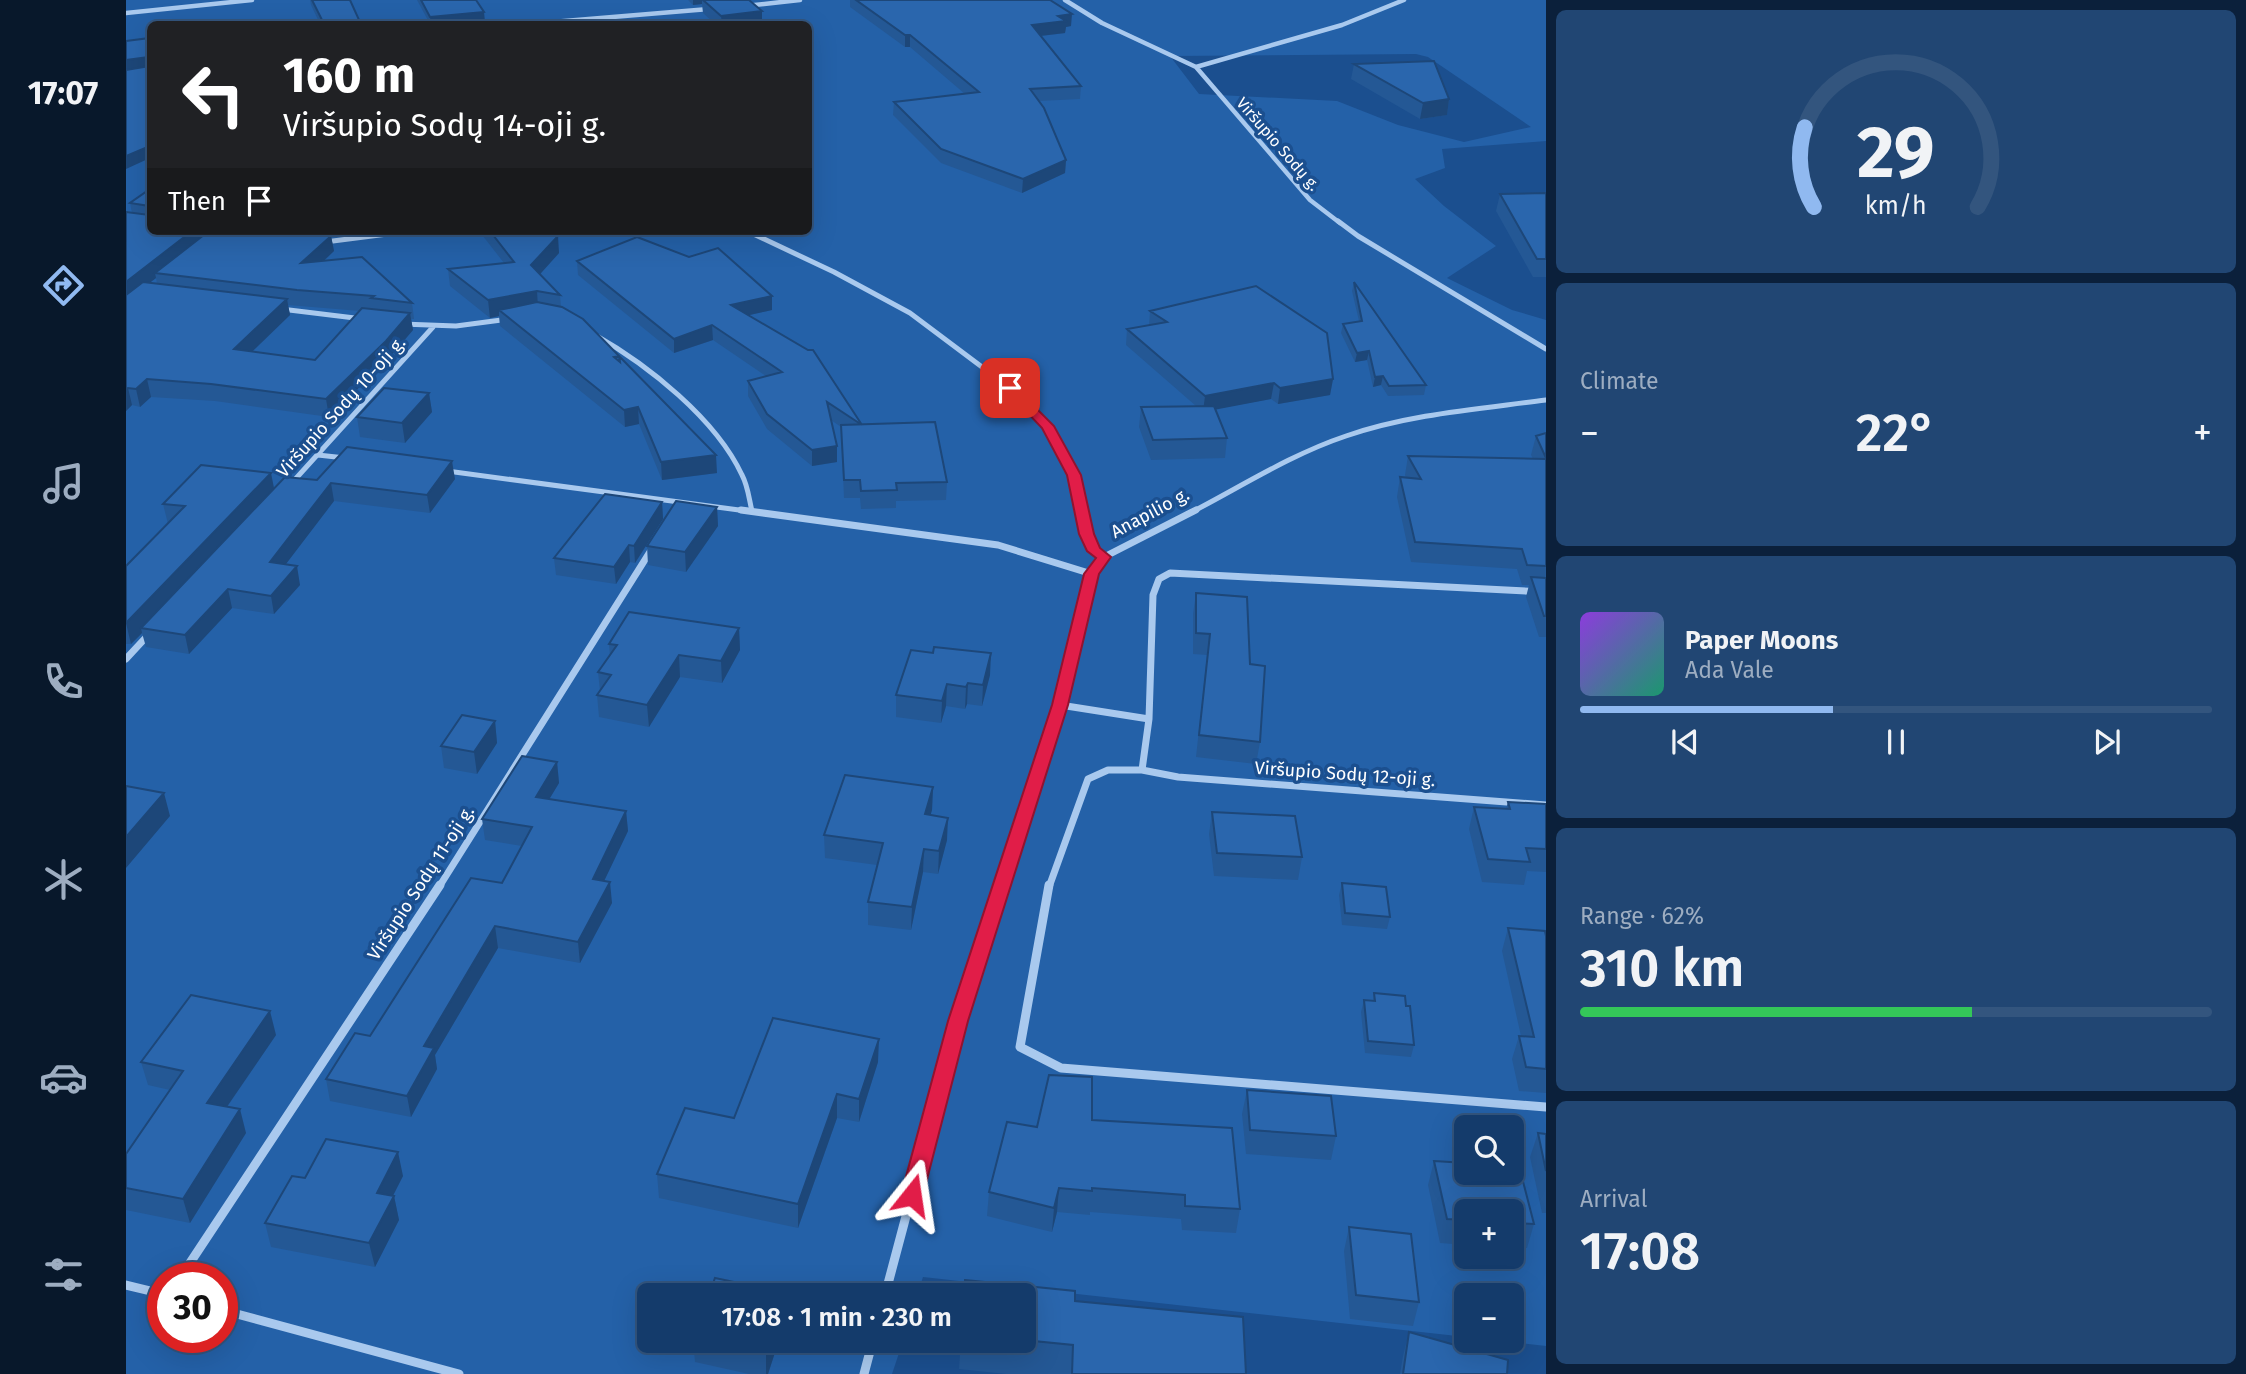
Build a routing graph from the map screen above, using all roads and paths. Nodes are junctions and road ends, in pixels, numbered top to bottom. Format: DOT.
graph roads {
  1 [pos="253,0"];
  2 [pos="800,0"];
  3 [pos="1065,0"];
  4 [pos="1404,0"];
  5 [pos="738,6"];
  6 [pos="714,9"];
  7 [pos="126,13"];
  8 [pos="565,21"];
  9 [pos="1196,67"];
  10 [pos="379,235"];
  11 [pos="755,235"];
  12 [pos="323,242"];
  13 [pos="268,308"];
  14 [pos="518,317"];
  15 [pos="365,319"];
  16 [pos="392,323"];
  17 [pos="433,327"];
  18 [pos="589,331"];
  19 [pos="1546,349"];
  20 [pos="1546,400"];
  21 [pos="318,454"];
  22 [pos="359,460"];
  23 [pos="439,470"];
  24 [pos="286,489"];
  25 [pos="681,502"];
  26 [pos="752,511"];
  27 [pos="674,513"];
  28 [pos="659,537"];
  29 [pos="1104,557"];
  30 [pos="1092,574"];
  31 [pos="1546,593"];
  32 [pos="154,629"];
  33 [pos="126,659"];
  34 [pos="1060,705"];
  35 [pos="1149,719"];
  36 [pos="1142,770"];
  37 [pos="1546,805"];
  38 [pos="1546,1107"];
  39 [pos="191,1262"];
  40 [pos="888,1283"];
  41 [pos="126,1285"];
  42 [pos="147,1290"];
  43 [pos="238,1314"];
  44 [pos="870,1353"];
  45 [pos="459,1374"];
  46 [pos="864,1374"];
  1 -- 7 [label="street"];
  2 -- 5 [label="street"];
  3 -- 9 [label="street, Viršupio Sodų g."];
  4 -- 9 [label="street"];
  6 -- 8 [label="street"];
  9 -- 19 [label="street, Viršupio Sodų g."];
  10 -- 12 [label="street"];
  11 -- 29 [label="street"];
  13 -- 15 [label="street"];
  14 -- 17 [label="street"];
  16 -- 17 [label="street"];
  17 -- 21 [label="street, Viršupio Sodų 10-oji g."];
  18 -- 26 [label="street"];
  20 -- 29 [label="street, Anapilio g."];
  21 -- 22 [label="street"];
  21 -- 24 [label="street, Viršupio Sodų 10-oji g."];
  23 -- 25 [label="street"];
  25 -- 26 [label="street"];
  25 -- 27 [label="street"];
  26 -- 30 [label="street"];
  28 -- 39 [label="street, Viršupio Sodų 11-oji g."];
  29 -- 30 [label="street, Anapilio g."];
  30 -- 34 [label="street, Anapilio g."];
  31 -- 35 [label="street"];
  32 -- 33 [label="street"];
  34 -- 35 [label="street"];
  34 -- 40 [label="street, Anapilio g."];
  35 -- 36 [label="street"];
  36 -- 37 [label="street, Viršupio Sodų 12-oji g."];
  36 -- 38 [label="street, Viršupio Sodų 12-oji g."];
  41 -- 42 [label="street"];
  43 -- 45 [label="street"];
  44 -- 46 [label="street"];
}
